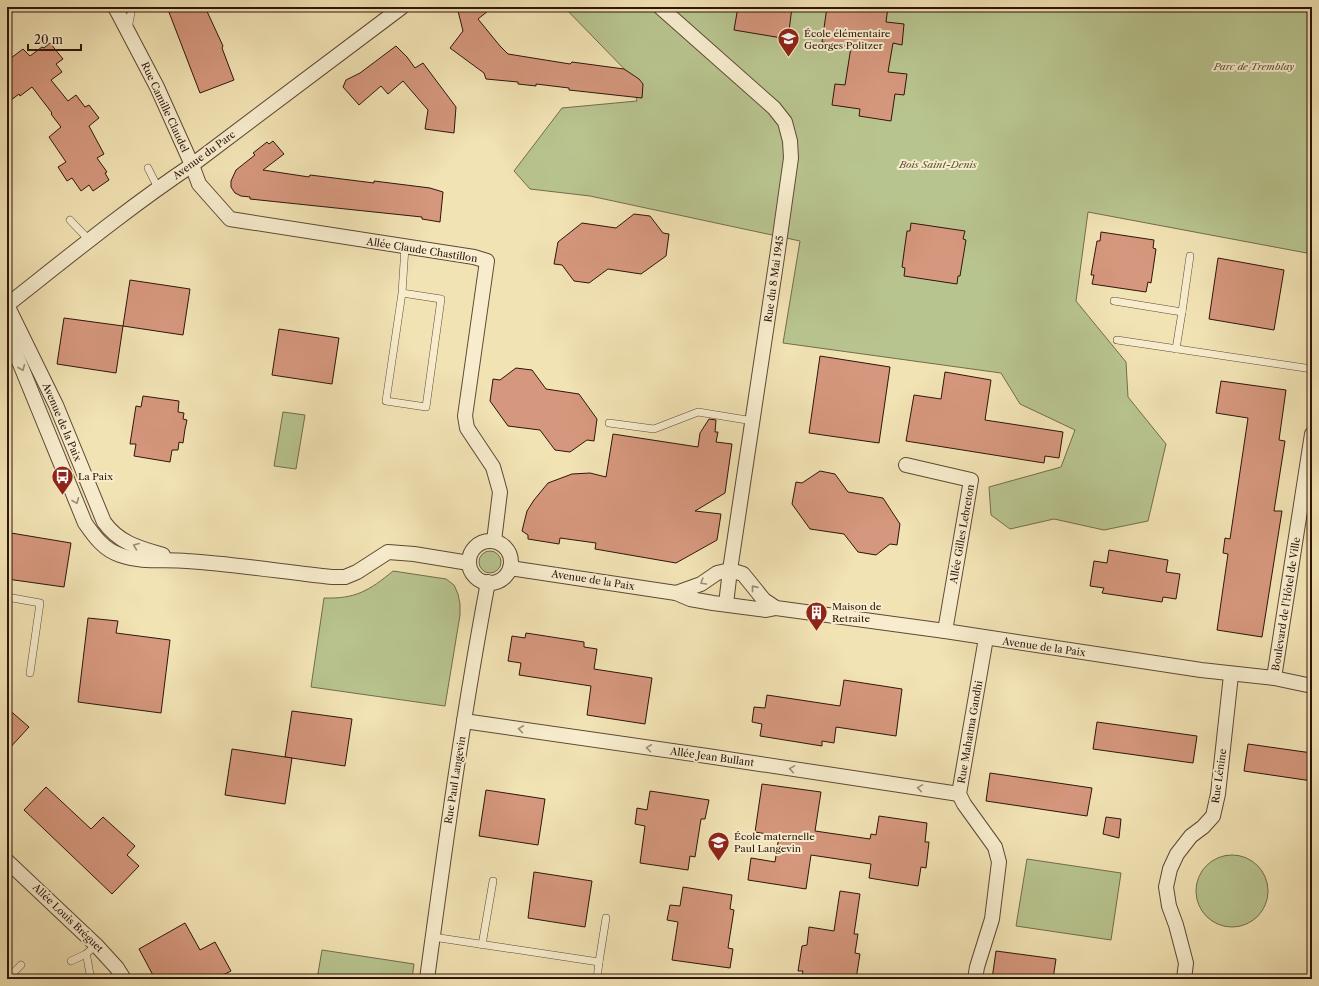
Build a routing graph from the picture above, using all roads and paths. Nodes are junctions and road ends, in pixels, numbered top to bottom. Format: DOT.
graph roads {
  1 [pos="115,7"];
  2 [pos="132,7"];
  3 [pos="402,7"];
  4 [pos="660,7"];
  5 [pos="128,31"];
  6 [pos="192,165"];
  7 [pos="148,168"];
  8 [pos="158,188"];
  9 [pos="70,220"];
  10 [pos="88,240"];
  11 [pos="405,247"];
  12 [pos="1190,256"];
  13 [pos="402,293"];
  14 [pos="1114,301"];
  15 [pos="7,305"];
  16 [pos="1182,312"];
  17 [pos="7,332"];
  18 [pos="1117,340"];
  19 [pos="1176,349"];
  20 [pos="1312,368"];
  21 [pos="753,421"];
  22 [pos="609,423"];
  23 [pos="1312,434"];
  24 [pos="906,465"];
  25 [pos="494,541"];
  26 [pos="186,561"];
  27 [pos="469,563"];
  28 [pos="510,568"];
  29 [pos="730,570"];
  30 [pos="488,582"];
  31 [pos="676,592"];
  32 [pos="7,597"];
  33 [pos="726,604"];
  34 [pos="776,608"];
  35 [pos="945,631"];
  36 [pos="986,638"];
  37 [pos="30,672"];
  38 [pos="1231,675"];
  39 [pos="1274,678"];
  40 [pos="1312,686"];
  41 [pos="464,721"];
  42 [pos="959,794"];
  43 [pos="7,861"];
  44 [pos="493,881"];
  45 [pos="606,918"];
  46 [pos="433,938"];
  47 [pos="96,945"];
  48 [pos="482,945"];
  49 [pos="86,954"];
  50 [pos="71,961"];
  51 [pos="599,962"];
  52 [pos="21,965"];
  53 [pos="11,979"];
  54 [pos="92,979"];
  55 [pos="124,979"];
  56 [pos="427,979"];
  57 [pos="597,979"];
  58 [pos="975,979"];
  59 [pos="1184,979"];
  1 -- 5 [label="street, Rue Camille Claudel"];
  2 -- 5 [label="lane"];
  3 -- 6 [label="street, Avenue du Parc"];
  4 -- 21 [label="street, Rue du 8 Mai 1945"];
  5 -- 6 [label="street, Rue Camille Claudel"];
  6 -- 8 [label="street, Avenue du Parc"];
  6 -- 11 [label="street, Allée Claude Chastillon"];
  7 -- 8 [label="lane"];
  8 -- 10 [label="street, Avenue du Parc"];
  9 -- 10 [label="lane"];
  10 -- 15 [label="street, Avenue du Parc"];
  11 -- 13 [label="lane"];
  11 -- 25 [label="street, Allée Claude Chastillon"];
  12 -- 16 [label="lane"];
  13 -- 13 [label="lane"];
  14 -- 16 [label="lane"];
  26 -- 15 [label="street, Avenue de la Paix, one-way"];
  16 -- 19 [label="lane"];
  17 -- 26 [label="street, Avenue de la Paix, one-way"];
  18 -- 19 [label="lane"];
  19 -- 20 [label="lane"];
  21 -- 22 [label="lane"];
  21 -- 29 [label="street, Rue du 8 Mai 1945"];
  23 -- 39 [label="street, Boulevard de l'Hôtel de Ville"];
  24 -- 35 [label="street, Allée Gilles Lebreton"];
  25 -- 27 [label="street"];
  25 -- 28 [label="street"];
  26 -- 27 [label="street, Avenue de la Paix"];
  27 -- 30 [label="street"];
  28 -- 30 [label="street"];
  28 -- 31 [label="street, Avenue de la Paix"];
  29 -- 31 [label="street, Avenue de la Paix, one-way"];
  29 -- 33 [label="street, Rue du 8 Mai 1945"];
  34 -- 29 [label="street, one-way"];
  30 -- 41 [label="street, Rue Paul Langevin"];
  31 -- 33 [label="street, Avenue de la Paix"];
  32 -- 37 [label="lane"];
  33 -- 34 [label="street, Avenue de la Paix"];
  34 -- 35 [label="street, Avenue de la Paix"];
  35 -- 36 [label="street, Avenue de la Paix"];
  36 -- 38 [label="street, Avenue de la Paix"];
  36 -- 42 [label="street, Rue Mahatma Gandhi"];
  38 -- 39 [label="street, Avenue de la Paix"];
  38 -- 59 [label="street, Rue Lénine"];
  39 -- 40 [label="street, Avenue de la Paix"];
  42 -- 41 [label="street, Allée Jean Bullant, one-way"];
  41 -- 46 [label="street, Rue Paul Langevin"];
  42 -- 58 [label="street, Rue Mahatma Gandhi"];
  43 -- 47 [label="street, Allée Louis Bréguet"];
  44 -- 48 [label="lane"];
  45 -- 51 [label="lane"];
  46 -- 48 [label="lane"];
  46 -- 56 [label="street, Rue Paul Langevin"];
  47 -- 49 [label="lane"];
  47 -- 55 [label="street, Allée Louis Bréguet"];
  48 -- 51 [label="lane"];
  49 -- 50 [label="lane"];
  49 -- 54 [label="lane"];
  51 -- 57 [label="lane"];
  52 -- 53 [label="lane"];
}
